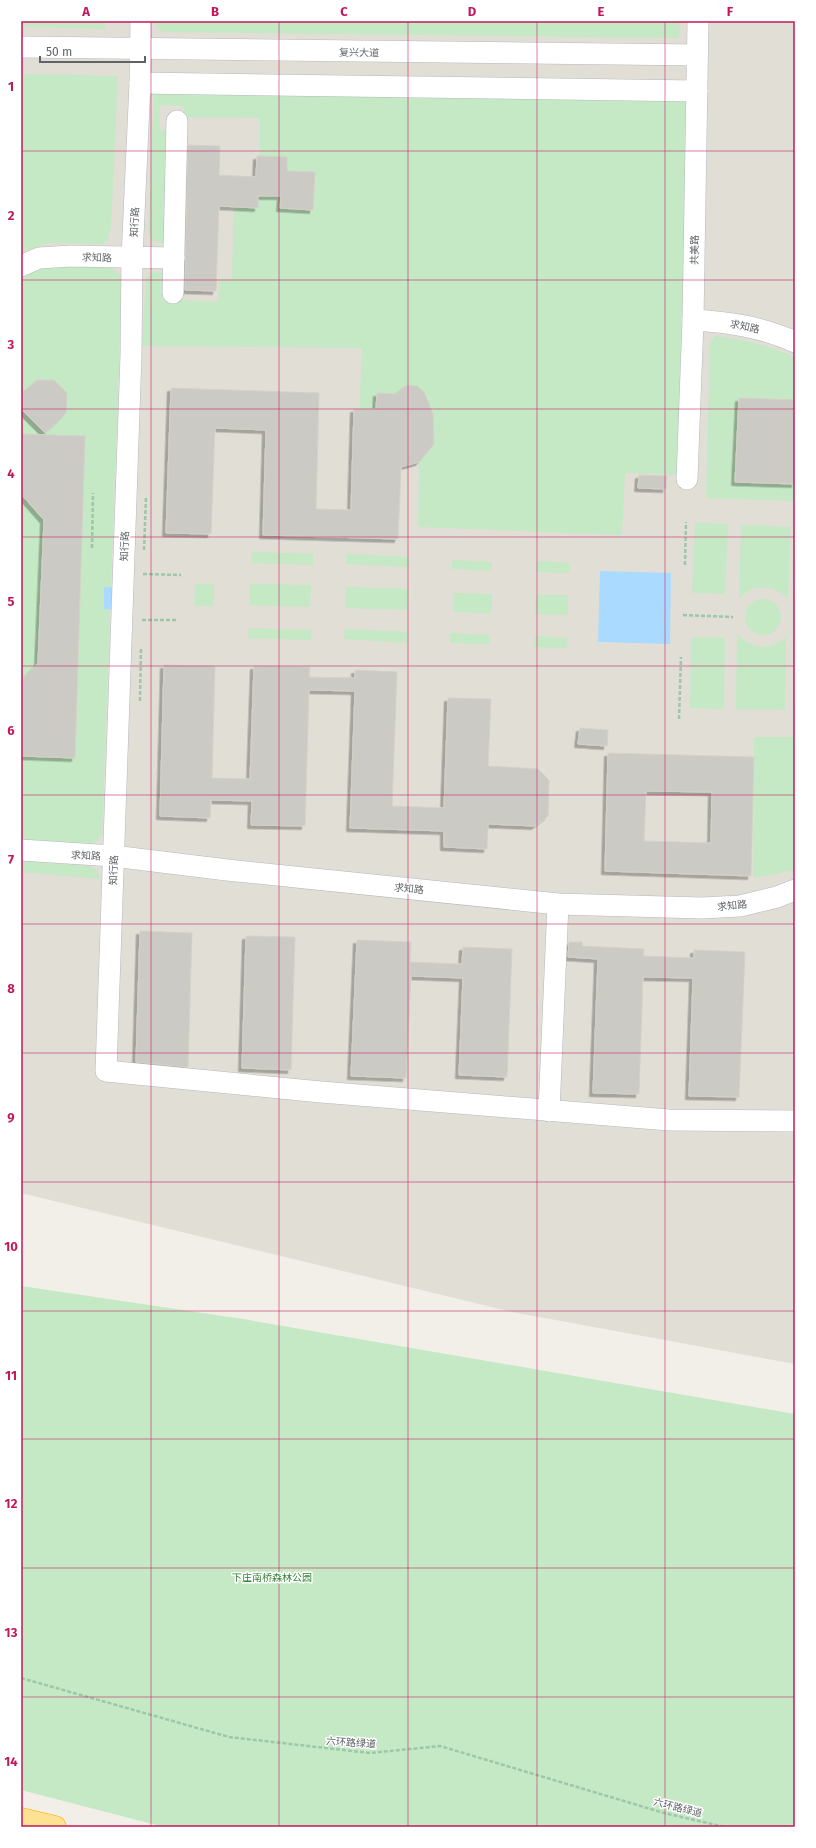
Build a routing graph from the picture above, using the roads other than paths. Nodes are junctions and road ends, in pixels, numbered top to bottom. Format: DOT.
graph roads {
  1 [pos="140,21"];
  2 [pos="698,21"];
  3 [pos="21,47"];
  4 [pos="141,48"];
  5 [pos="697,55"];
  6 [pos="140,83"];
  7 [pos="697,91"];
  8 [pos="177,121"];
  9 [pos="132,258"];
  10 [pos="174,258"];
  11 [pos="21,266"];
  12 [pos="173,293"];
  13 [pos="693,320"];
  14 [pos="795,342"];
  15 [pos="687,479"];
  16 [pos="21,850"];
  17 [pos="114,856"];
  18 [pos="795,890"];
  19 [pos="558,904"];
  20 [pos="549,1111"];
  21 [pos="795,1121"];
  22 [pos="21,1819"];
  23 [pos="55,1827"];
  1 -- 4 [label="street, 知行路"];
  2 -- 5 [label="street, 共美路"];
  3 -- 4 [label="street, 复兴大道"];
  4 -- 5 [label="street, 复兴大道"];
  4 -- 6 [label="street, 知行路"];
  5 -- 7 [label="street, 共美路"];
  6 -- 7 [label="street"];
  6 -- 9 [label="street, 知行路"];
  7 -- 13 [label="street, 共美路"];
  8 -- 10 [label="street"];
  9 -- 10 [label="street, 求知路"];
  9 -- 11 [label="street, 求知路"];
  9 -- 17 [label="street, 知行路"];
  10 -- 12 [label="street"];
  13 -- 14 [label="street, 求知路"];
  13 -- 15 [label="street, 共美路"];
  16 -- 17 [label="street, 求知路"];
  17 -- 19 [label="street, 求知路"];
  17 -- 20 [label="street, 知行路"];
  18 -- 19 [label="street, 求知路"];
  19 -- 20 [label="street"];
  20 -- 21 [label="street"];
  22 -- 23 [label="highway"];
}
